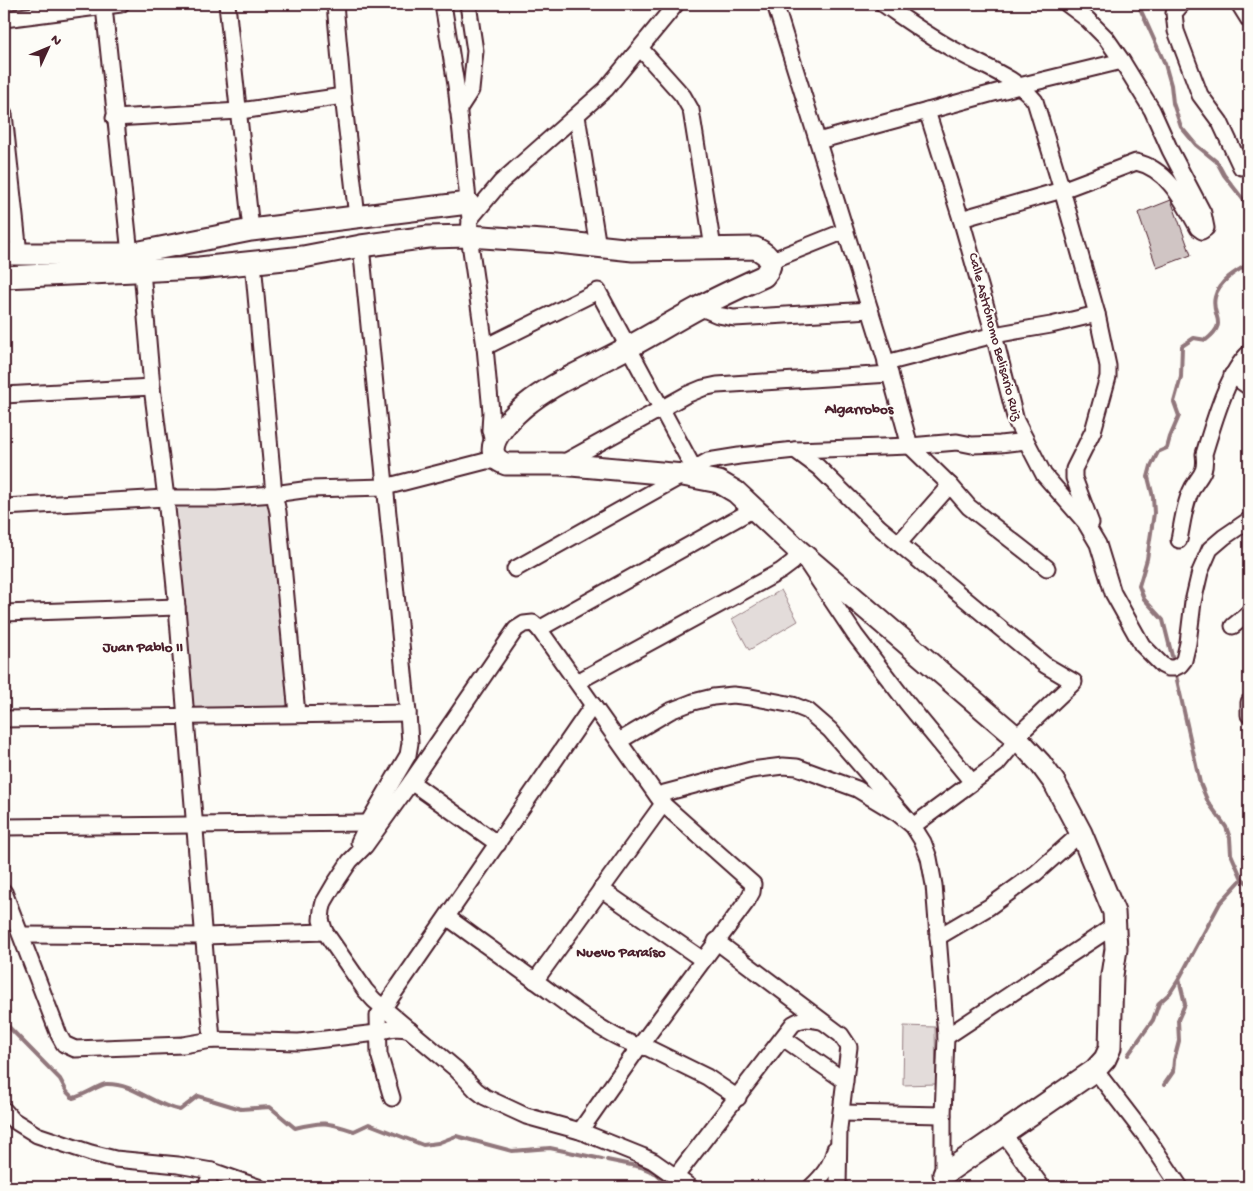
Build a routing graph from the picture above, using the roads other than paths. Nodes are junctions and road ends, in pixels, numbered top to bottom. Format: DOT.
graph roads {
  1 [pos="121,4"];
  2 [pos="227,4"];
  3 [pos="335,4"];
  4 [pos="442,4"];
  5 [pos="468,4"];
  6 [pos="676,4"];
  7 [pos="775,4"];
  8 [pos="883,4"];
  9 [pos="1067,4"];
  10 [pos="1182,4"];
  11 [pos="1239,4"];
  12 [pos="104,7"];
  13 [pos="26,10"];
  14 [pos="4,19"];
  15 [pos="1249,20"];
  16 [pos="640,48"];
  17 [pos="1122,61"];
  18 [pos="991,68"];
  19 [pos="1019,86"];
  20 [pos="988,94"];
  21 [pos="343,96"];
  22 [pos="458,110"];
  23 [pos="240,111"];
  24 [pos="927,111"];
  25 [pos="4,114"];
  26 [pos="577,116"];
  27 [pos="114,118"];
  28 [pos="818,141"];
  29 [pos="1242,167"];
  30 [pos="1062,190"];
  31 [pos="357,217"];
  32 [pos="961,219"];
  33 [pos="469,220"];
  34 [pos="251,230"];
  35 [pos="846,231"];
  36 [pos="361,246"];
  37 [pos="598,247"];
  38 [pos="713,248"];
  39 [pos="12,254"];
  40 [pos="770,260"];
  41 [pos="253,262"];
  42 [pos="136,263"];
  43 [pos="4,278"];
  44 [pos="699,308"];
  45 [pos="870,310"];
  46 [pos="1097,314"];
  47 [pos="994,335"];
  48 [pos="485,346"];
  49 [pos="628,348"];
  50 [pos="1249,353"];
  51 [pos="888,369"];
  52 [pos="1232,375"];
  53 [pos="152,387"];
  54 [pos="1249,387"];
  55 [pos="4,395"];
  56 [pos="662,410"];
  57 [pos="1026,440"];
  58 [pos="910,446"];
  59 [pos="795,450"];
  60 [pos="496,454"];
  61 [pos="560,464"];
  62 [pos="688,472"];
  63 [pos="950,486"];
  64 [pos="385,487"];
  65 [pos="274,494"];
  66 [pos="166,498"];
  67 [pos="4,507"];
  68 [pos="754,509"];
  69 [pos="1249,520"];
  70 [pos="1179,540"];
  71 [pos="899,543"];
  72 [pos="1098,544"];
  73 [pos="799,551"];
  74 [pos="1046,568"];
  75 [pos="516,569"];
  76 [pos="176,606"];
  77 [pos="4,613"];
  78 [pos="1249,613"];
  79 [pos="1232,626"];
  80 [pos="539,629"];
  81 [pos="577,682"];
  82 [pos="1249,702"];
  83 [pos="594,705"];
  84 [pos="408,713"];
  85 [pos="297,714"];
  86 [pos="1249,715"];
  87 [pos="185,716"];
  88 [pos="4,719"];
  89 [pos="1016,737"];
  90 [pos="619,741"];
  91 [pos="411,782"];
  92 [pos="972,782"];
  93 [pos="660,799"];
  94 [pos="368,823"];
  95 [pos="195,825"];
  96 [pos="913,826"];
  97 [pos="4,827"];
  98 [pos="1081,834"];
  99 [pos="498,844"];
  100 [pos="350,861"];
  101 [pos="601,889"];
  102 [pos="4,892"];
  103 [pos="447,917"];
  104 [pos="1115,926"];
  105 [pos="325,932"];
  106 [pos="21,935"];
  107 [pos="205,936"];
  108 [pos="938,937"];
  109 [pos="716,941"];
  110 [pos="703,960"];
  111 [pos="535,980"];
  112 [pos="384,1009"];
  113 [pos="820,1021"];
  114 [pos="410,1030"];
  115 [pos="377,1034"];
  116 [pos="946,1037"];
  117 [pos="783,1038"];
  118 [pos="212,1040"];
  119 [pos="638,1047"];
  120 [pos="1095,1070"];
  121 [pos="845,1081"];
  122 [pos="392,1098"];
  123 [pos="738,1098"];
  124 [pos="4,1110"];
  125 [pos="842,1113"];
  126 [pos="944,1115"];
  127 [pos="839,1128"];
  128 [pos="580,1130"];
  129 [pos="1003,1133"];
  130 [pos="212,1171"];
  131 [pos="676,1176"];
  132 [pos="944,1180"];
  133 [pos="206,1187"];
  134 [pos="258,1187"];
  135 [pos="690,1187"];
  136 [pos="811,1187"];
  137 [pos="838,1187"];
  138 [pos="1042,1187"];
  139 [pos="1180,1187"];
  1 -- 12 [label="street"];
  2 -- 23 [label="street"];
  3 -- 21 [label="street"];
  4 -- 22 [label="street"];
  5 -- 22 [label="street"];
  6 -- 16 [label="street"];
  7 -- 28 [label="street"];
  8 -- 18 [label="street"];
  9 -- 17 [label="street"];
  10 -- 29 [label="street"];
  11 -- 15 [label="street"];
  12 -- 13 [label="street"];
  12 -- 27 [label="street"];
  13 -- 14 [label="street"];
  16 -- 26 [label="street"];
  16 -- 38 [label="street"];
  17 -- 19 [label="street"];
  17 -- 30 [label="street"];
  18 -- 19 [label="street"];
  18 -- 20 [label="street"];
  19 -- 20 [label="street"];
  19 -- 30 [label="street"];
  20 -- 24 [label="street"];
  21 -- 23 [label="street"];
  21 -- 31 [label="street"];
  22 -- 33 [label="street"];
  23 -- 27 [label="street"];
  23 -- 34 [label="street"];
  24 -- 28 [label="street"];
  24 -- 32 [label="street, Calle Astrónomo Belisario Ruiz"];
  25 -- 39 [label="street"];
  26 -- 33 [label="street"];
  26 -- 37 [label="street"];
  27 -- 42 [label="street"];
  28 -- 35 [label="street"];
  30 -- 32 [label="street"];
  30 -- 46 [label="street"];
  31 -- 33 [label="street"];
  31 -- 34 [label="street"];
  32 -- 47 [label="street, Calle Astrónomo Belisario Ruiz"];
  33 -- 36 [label="street"];
  33 -- 37 [label="street"];
  33 -- 48 [label="street"];
  34 -- 42 [label="street"];
  35 -- 40 [label="street"];
  35 -- 45 [label="street"];
  36 -- 41 [label="street"];
  36 -- 64 [label="street"];
  37 -- 38 [label="street"];
  38 -- 40 [label="street"];
  39 -- 42 [label="street"];
  40 -- 44 [label="street"];
  41 -- 42 [label="street"];
  41 -- 65 [label="street"];
  42 -- 43 [label="street"];
  42 -- 53 [label="street"];
  44 -- 45 [label="street"];
  44 -- 49 [label="street"];
  45 -- 51 [label="street"];
  46 -- 47 [label="street"];
  46 -- 72 [label="street"];
  47 -- 51 [label="street"];
  47 -- 57 [label="street, Calle Astrónomo Belisario Ruiz"];
  48 -- 49 [label="street"];
  48 -- 60 [label="street"];
  49 -- 56 [label="street"];
  49 -- 60 [label="street"];
  50 -- 52 [label="street"];
  51 -- 56 [label="street"];
  51 -- 58 [label="street"];
  52 -- 54 [label="street"];
  52 -- 70 [label="street"];
  53 -- 55 [label="street"];
  53 -- 66 [label="street"];
  56 -- 61 [label="street"];
  56 -- 62 [label="street"];
  57 -- 58 [label="street"];
  57 -- 72 [label="street, Calle Astrónomo Belisario Ruiz"];
  58 -- 59 [label="street"];
  58 -- 63 [label="street"];
  59 -- 62 [label="street"];
  59 -- 71 [label="street"];
  60 -- 61 [label="street"];
  60 -- 64 [label="street"];
  61 -- 62 [label="street"];
  62 -- 68 [label="street"];
  62 -- 75 [label="street"];
  63 -- 71 [label="street"];
  63 -- 74 [label="street"];
  64 -- 65 [label="street"];
  64 -- 84 [label="street"];
  65 -- 66 [label="street"];
  65 -- 85 [label="street"];
  66 -- 67 [label="street"];
  66 -- 76 [label="street"];
  68 -- 73 [label="street"];
  68 -- 80 [label="street"];
  69 -- 72 [label="street, Calle Astrónomo Belisario Ruiz"];
  71 -- 89 [label="street"];
  73 -- 81 [label="street"];
  73 -- 89 [label="street"];
  73 -- 92 [label="street"];
  76 -- 77 [label="street"];
  76 -- 87 [label="street"];
  78 -- 79 [label="street"];
  80 -- 81 [label="street"];
  80 -- 91 [label="street"];
  81 -- 83 [label="street"];
  82 -- 86 [label="street"];
  83 -- 90 [label="street"];
  83 -- 99 [label="street"];
  84 -- 85 [label="street"];
  84 -- 94 [label="street"];
  85 -- 87 [label="street"];
  87 -- 88 [label="street"];
  87 -- 95 [label="street"];
  89 -- 92 [label="street"];
  89 -- 98 [label="street"];
  90 -- 93 [label="street"];
  90 -- 96 [label="street"];
  91 -- 99 [label="street"];
  91 -- 100 [label="street"];
  92 -- 96 [label="street"];
  93 -- 96 [label="street"];
  93 -- 101 [label="street"];
  93 -- 109 [label="street"];
  94 -- 95 [label="street"];
  94 -- 100 [label="street"];
  95 -- 97 [label="street"];
  95 -- 107 [label="street"];
  96 -- 108 [label="street"];
  98 -- 104 [label="street"];
  98 -- 108 [label="street"];
  99 -- 103 [label="street"];
  100 -- 105 [label="street"];
  101 -- 110 [label="street"];
  101 -- 111 [label="street"];
  102 -- 106 [label="street"];
  103 -- 111 [label="street"];
  103 -- 112 [label="street"];
  104 -- 116 [label="street"];
  104 -- 120 [label="street"];
  105 -- 107 [label="street"];
  105 -- 112 [label="street"];
  106 -- 107 [label="street"];
  106 -- 118 [label="street"];
  107 -- 118 [label="street"];
  108 -- 116 [label="street"];
  109 -- 110 [label="street"];
  109 -- 113 [label="street"];
  110 -- 119 [label="street"];
  111 -- 119 [label="street"];
  112 -- 114 [label="street"];
  112 -- 115 [label="street"];
  113 -- 117 [label="street"];
  113 -- 121 [label="street"];
  114 -- 115 [label="street"];
  114 -- 128 [label="street"];
  115 -- 118 [label="street"];
  115 -- 122 [label="street"];
  116 -- 126 [label="street"];
  117 -- 121 [label="street"];
  117 -- 123 [label="street"];
  119 -- 123 [label="street"];
  119 -- 128 [label="street"];
  120 -- 129 [label="street"];
  120 -- 139 [label="street"];
  121 -- 125 [label="street"];
  123 -- 131 [label="street"];
  124 -- 130 [label="street"];
  125 -- 126 [label="street"];
  125 -- 127 [label="street"];
  126 -- 132 [label="street"];
  127 -- 136 [label="street"];
  127 -- 137 [label="street"];
  128 -- 131 [label="street"];
  129 -- 132 [label="street"];
  129 -- 138 [label="street"];
  130 -- 133 [label="street"];
  130 -- 134 [label="street"];
  131 -- 135 [label="street"];
}
